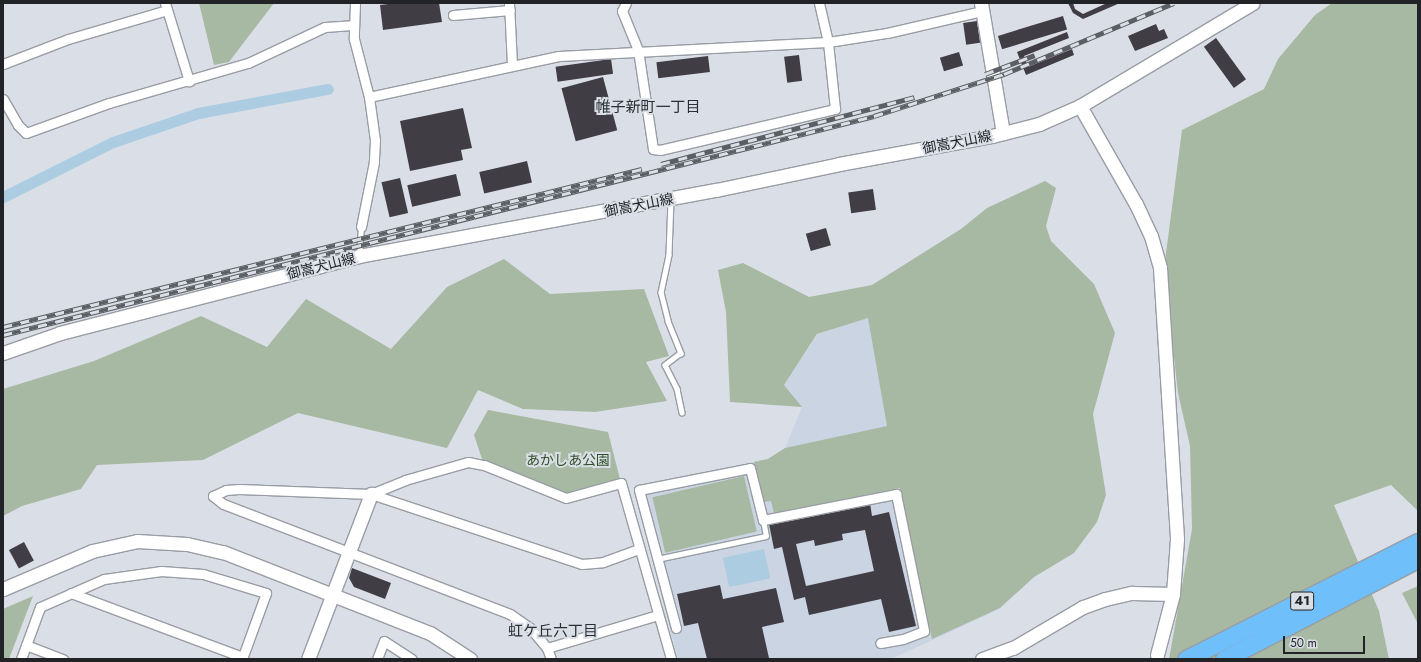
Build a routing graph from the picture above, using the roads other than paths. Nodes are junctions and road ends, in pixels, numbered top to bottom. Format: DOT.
graph roads {
  1 [pos="355,3"];
  2 [pos="626,3"];
  3 [pos="819,3"];
  4 [pos="1253,3"];
  5 [pos="166,6"];
  6 [pos="509,6"];
  7 [pos="982,7"];
  8 [pos="453,15"];
  9 [pos="352,25"];
  10 [pos="828,42"];
  11 [pos="638,50"];
  12 [pos="3,64"];
  13 [pos="512,64"];
  14 [pos="189,80"];
  15 [pos="369,97"];
  16 [pos="3,99"];
  17 [pos="1080,106"];
  18 [pos="1004,134"];
  19 [pos="671,199"];
  20 [pos="361,227"];
  21 [pos="359,256"];
  22 [pos="3,353"];
  23 [pos="682,412"];
  24 [pos="371,494"];
  25 [pos="763,520"];
  26 [pos="1418,535"];
  27 [pos="1418,542"];
  28 [pos="639,549"];
  29 [pos="350,552"];
  30 [pos="657,559"];
  31 [pos="1418,560"];
  32 [pos="1418,564"];
  33 [pos="1359,572"];
  34 [pos="3,589"];
  35 [pos="71,593"];
  36 [pos="1173,594"];
  37 [pos="332,595"];
  38 [pos="1345,597"];
  39 [pos="658,615"];
  40 [pos="676,628"];
  41 [pos="880,643"];
  42 [pos="26,645"];
  43 [pos="547,648"];
  44 [pos="1157,655"];
  45 [pos="242,658"];
  46 [pos="21,659"];
  47 [pos="64,659"];
  48 [pos="308,659"];
  49 [pos="377,659"];
  50 [pos="412,659"];
  51 [pos="470,659"];
  52 [pos="550,659"];
  53 [pos="671,659"];
  54 [pos="982,659"];
  55 [pos="1186,659"];
  56 [pos="1224,659"];
  1 -- 9 [label="street"];
  2 -- 11 [label="street"];
  3 -- 10 [label="street"];
  4 -- 17 [label="street, 御嵩犬山線"];
  5 -- 12 [label="street"];
  5 -- 14 [label="street"];
  6 -- 8 [label="street"];
  6 -- 13 [label="street"];
  7 -- 10 [label="street"];
  7 -- 18 [label="street"];
  9 -- 14 [label="street"];
  9 -- 15 [label="street"];
  10 -- 11 [label="street"];
  10 -- 11 [label="street"];
  11 -- 13 [label="street"];
  13 -- 15 [label="street"];
  14 -- 16 [label="street"];
  15 -- 20 [label="street"];
  17 -- 18 [label="street, 御嵩犬山線"];
  17 -- 36 [label="street"];
  18 -- 19 [label="street, 御嵩犬山線"];
  19 -- 21 [label="street, 御嵩犬山線"];
  19 -- 23 [label="lane"];
  20 -- 21 [label="lane"];
  21 -- 22 [label="street, 御嵩犬山線"];
  24 -- 28 [label="street"];
  24 -- 28 [label="street"];
  24 -- 29 [label="street"];
  24 -- 29 [label="street"];
  25 -- 30 [label="lane"];
  25 -- 30 [label="street"];
  25 -- 41 [label="street"];
  26 -- 33 [label="highway"];
  27 -- 33 [label="highway, 41"];
  28 -- 39 [label="street"];
  29 -- 37 [label="street"];
  29 -- 43 [label="street"];
  30 -- 40 [label="street"];
  31 -- 38 [label="highway, 41"];
  32 -- 38 [label="highway"];
  33 -- 55 [label="highway, 41"];
  34 -- 37 [label="street"];
  35 -- 42 [label="street"];
  35 -- 45 [label="street"];
  35 -- 45 [label="street"];
  36 -- 44 [label="street"];
  36 -- 54 [label="street"];
  37 -- 48 [label="street"];
  37 -- 51 [label="street"];
  38 -- 56 [label="highway, 41"];
  39 -- 43 [label="street"];
  39 -- 53 [label="street"];
  42 -- 46 [label="street"];
  42 -- 47 [label="street"];
  43 -- 52 [label="street"];
  49 -- 50 [label="street"];
}
